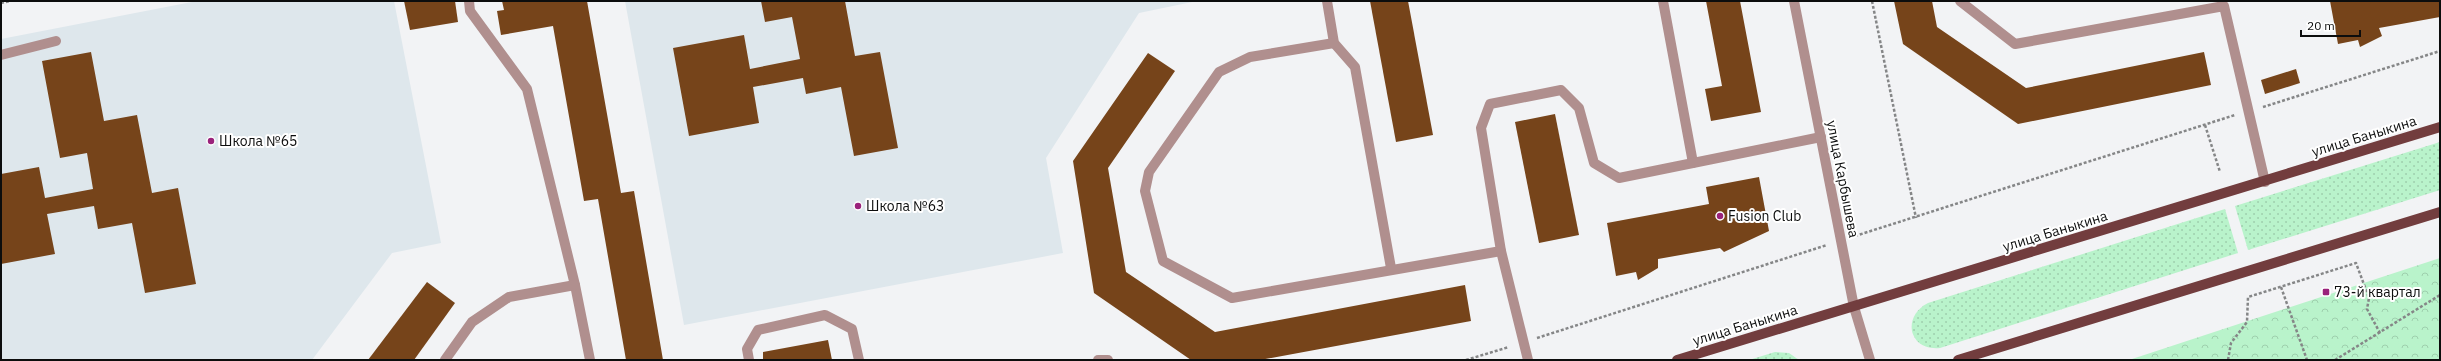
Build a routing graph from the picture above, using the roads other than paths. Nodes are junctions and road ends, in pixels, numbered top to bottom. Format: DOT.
graph roads {
  1 [pos="469,1"];
  2 [pos="1327,1"];
  3 [pos="1664,1"];
  4 [pos="1794,1"];
  5 [pos="1960,1"];
  6 [pos="2223,4"];
  7 [pos="56,41"];
  8 [pos="1334,44"];
  9 [pos="1,55"];
  10 [pos="2440,127"];
  11 [pos="1821,137"];
  12 [pos="1693,163"];
  13 [pos="2265,182"];
  14 [pos="2440,212"];
  15 [pos="1501,250"];
  16 [pos="1391,268"];
  17 [pos="575,285"];
  18 [pos="1854,306"];
  19 [pos="445,360"];
  20 [pos="590,360"];
  21 [pos="750,360"];
  22 [pos="859,360"];
  23 [pos="1098,360"];
  24 [pos="1108,360"];
  25 [pos="1528,360"];
  26 [pos="1677,360"];
  27 [pos="1870,360"];
  28 [pos="1958,360"];
  1 -- 17 [label="street"];
  2 -- 8 [label="street"];
  3 -- 12 [label="street"];
  4 -- 11 [label="street, улица Карбышева"];
  5 -- 6 [label="street"];
  6 -- 13 [label="street"];
  7 -- 9 [label="street"];
  8 -- 16 [label="street"];
  8 -- 16 [label="street"];
  10 -- 13 [label="main road, улица Баныкина"];
  11 -- 12 [label="street"];
  11 -- 18 [label="street, улица Карбышева"];
  12 -- 15 [label="street"];
  13 -- 18 [label="main road, улица Баныкина"];
  14 -- 28 [label="main road"];
  15 -- 16 [label="street"];
  15 -- 25 [label="street"];
  17 -- 19 [label="street"];
  17 -- 20 [label="street"];
  18 -- 26 [label="main road, улица Баныкина"];
  18 -- 27 [label="street, улица Карбышева"];
  21 -- 22 [label="street"];
  23 -- 24 [label="street"];
}
